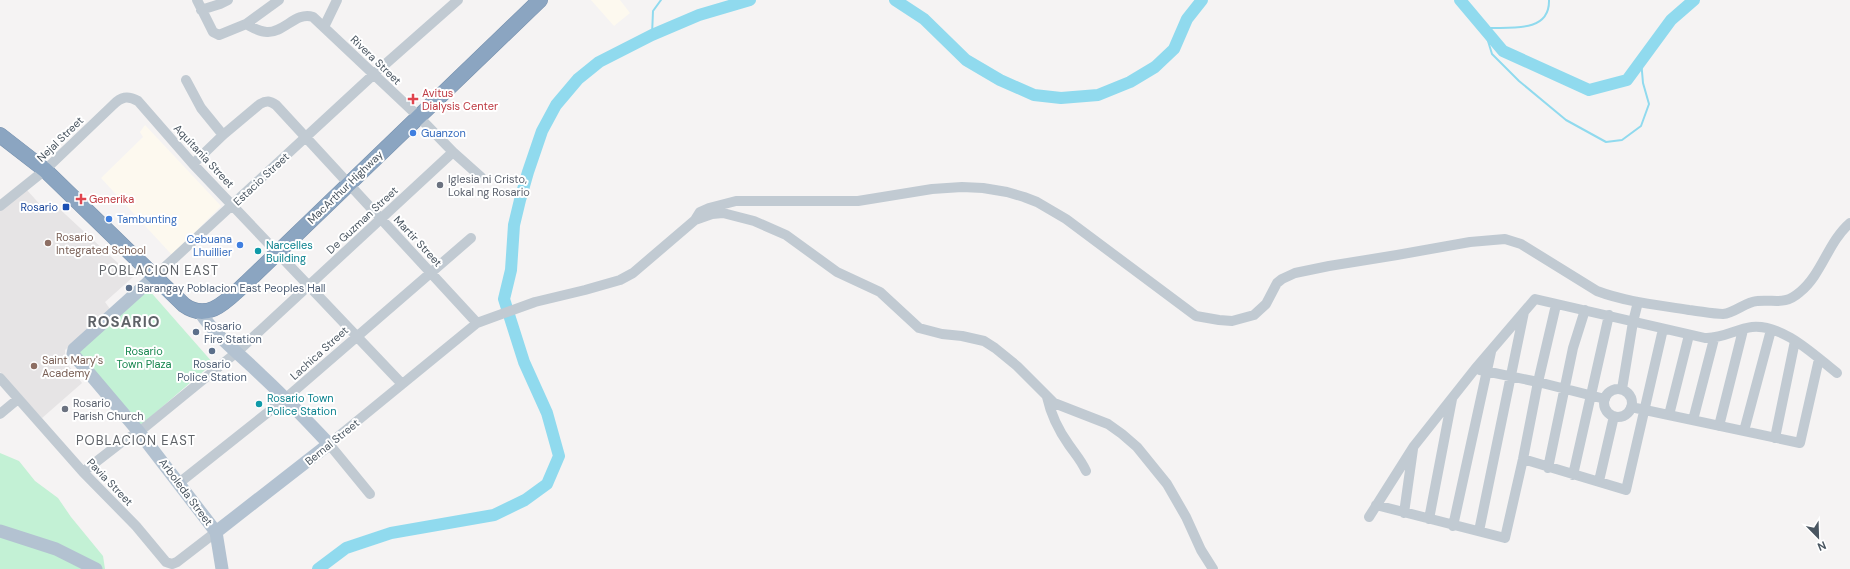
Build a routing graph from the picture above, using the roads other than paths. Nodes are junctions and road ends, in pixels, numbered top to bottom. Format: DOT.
graph roads {
  1 [pos="197,0"];
  2 [pos="228,0"];
  3 [pos="279,0"];
  4 [pos="337,0"];
  5 [pos="458,0"];
  6 [pos="534,2"];
  7 [pos="201,10"];
  8 [pos="246,24"];
  9 [pos="324,27"];
  10 [pos="373,75"];
  11 [pos="186,80"];
  12 [pos="138,101"];
  13 [pos="418,116"];
  14 [pos="0,134"];
  15 [pos="223,134"];
  16 [pos="305,138"];
  17 [pos="453,152"];
  18 [pos="193,164"];
  19 [pos="45,170"];
  20 [pos="481,177"];
  21 [pos="349,185"];
  22 [pos="233,205"];
  23 [pos="0,206"];
  24 [pos="381,218"];
  25 [pos="695,220"];
  26 [pos="1850,223"];
  27 [pos="471,238"];
  28 [pos="277,252"];
  29 [pos="431,272"];
  30 [pos="154,277"];
  31 [pos="310,285"];
  32 [pos="1638,302"];
  33 [pos="1556,305"];
  34 [pos="1525,310"];
  35 [pos="1585,310"];
  36 [pos="200,312"];
  37 [pos="1609,315"];
  38 [pos="1633,322"];
  39 [pos="477,323"];
  40 [pos="1663,329"];
  41 [pos="1743,330"];
  42 [pos="1771,330"];
  43 [pos="1689,335"];
  44 [pos="356,336"];
  45 [pos="1714,339"];
  46 [pos="1795,341"];
  47 [pos="1491,349"];
  48 [pos="237,352"];
  49 [pos="1819,359"];
  50 [pos="77,361"];
  51 [pos="1475,369"];
  52 [pos="1486,371"];
  53 [pos="1837,373"];
  54 [pos="1511,377"];
  55 [pos="0,378"];
  56 [pos="1538,382"];
  57 [pos="402,384"];
  58 [pos="1565,388"];
  59 [pos="1622,389"];
  60 [pos="1590,395"];
  61 [pos="1047,397"];
  62 [pos="1453,397"];
  63 [pos="286,398"];
  64 [pos="18,399"];
  65 [pos="1604,399"];
  66 [pos="1631,407"];
  67 [pos="1644,409"];
  68 [pos="0,414"];
  69 [pos="1669,415"];
  70 [pos="1614,416"];
  71 [pos="1693,420"];
  72 [pos="1719,426"];
  73 [pos="1744,431"];
  74 [pos="139,432"];
  75 [pos="1774,438"];
  76 [pos="330,444"];
  77 [pos="1414,446"];
  78 [pos="1523,459"];
  79 [pos="1548,468"];
  80 [pos="1086,471"];
  81 [pos="83,472"];
  82 [pos="1572,475"];
  83 [pos="1599,481"];
  84 [pos="179,483"];
  85 [pos="370,494"];
  86 [pos="1376,505"];
  87 [pos="1404,513"];
  88 [pos="1369,517"];
  89 [pos="1429,519"];
  90 [pos="1453,526"];
  91 [pos="0,530"];
  92 [pos="1479,531"];
  93 [pos="216,532"];
  94 [pos="174,563"];
  95 [pos="96,569"];
  96 [pos="222,569"];
  97 [pos="1213,569"];
  1 -- 7 [label="street"];
  2 -- 7 [label="street"];
  3 -- 8 [label="street"];
  4 -- 9 [label="street"];
  5 -- 10 [label="street, Estacio Street"];
  6 -- 13 [label="highway, MacArthur Highway"];
  7 -- 8 [label="street"];
  8 -- 9 [label="street, Rivera Street"];
  9 -- 10 [label="street, Rivera Street"];
  10 -- 13 [label="street, Rivera Street"];
  10 -- 16 [label="street, Estacio Street"];
  11 -- 15 [label="street"];
  12 -- 18 [label="street, Aquitania Street"];
  12 -- 19 [label="street, Nejal Street"];
  13 -- 17 [label="street, Rivera Street"];
  13 -- 21 [label="highway, MacArthur Highway"];
  14 -- 19 [label="highway"];
  15 -- 16 [label="street, Martir Street"];
  15 -- 18 [label="street"];
  16 -- 21 [label="street, Martir Street"];
  16 -- 22 [label="street, Estacio Street"];
  17 -- 20 [label="street, Rivera Street"];
  17 -- 24 [label="street, De Guzman Street"];
  18 -- 22 [label="street, Aquitania Street"];
  19 -- 23 [label="street, Nejal Street"];
  19 -- 30 [label="highway"];
  21 -- 24 [label="street, Martir Street"];
  21 -- 28 [label="highway, MacArthur Highway"];
  22 -- 28 [label="street, Aquitania Street"];
  22 -- 30 [label="street, Estacio Street"];
  24 -- 29 [label="street, Martir Street"];
  24 -- 31 [label="street, De Guzman Street"];
  25 -- 32 [label="street, Bernal Street"];
  25 -- 39 [label="street, Bernal Street"];
  25 -- 61 [label="street"];
  26 -- 32 [label="street, Bernal Street"];
  27 -- 29 [label="street, Lachica Street"];
  28 -- 31 [label="street, Aquitania Street"];
  28 -- 36 [label="highway, MacArthur Highway"];
  29 -- 39 [label="street, Martir Street"];
  29 -- 44 [label="street, Lachica Street"];
  30 -- 36 [label="highway"];
  30 -- 50 [label="main road, Estacio Street"];
  31 -- 44 [label="street, Aquitania Street"];
  31 -- 48 [label="street, De Guzman Street"];
  32 -- 38 [label="street"];
  33 -- 34 [label="street"];
  33 -- 35 [label="street"];
  33 -- 56 [label="street"];
  34 -- 47 [label="street"];
  34 -- 54 [label="street"];
  35 -- 37 [label="street"];
  35 -- 58 [label="street"];
  36 -- 48 [label="main road"];
  37 -- 38 [label="street"];
  37 -- 60 [label="street"];
  38 -- 40 [label="street"];
  38 -- 59 [label="street"];
  39 -- 57 [label="street, Bernal Street"];
  40 -- 43 [label="street"];
  40 -- 67 [label="street"];
  41 -- 42 [label="street"];
  41 -- 45 [label="street"];
  41 -- 72 [label="street"];
  42 -- 46 [label="street"];
  42 -- 73 [label="street"];
  43 -- 45 [label="street"];
  43 -- 69 [label="street"];
  44 -- 57 [label="street, Aquitania Street"];
  44 -- 63 [label="street, Lachica Street"];
  45 -- 71 [label="street"];
  46 -- 49 [label="street"];
  46 -- 75 [label="street"];
  47 -- 51 [label="street"];
  47 -- 52 [label="street"];
  48 -- 63 [label="main road"];
  48 -- 74 [label="street, De Guzman Street"];
  49 -- 53 [label="street"];
  49 -- 75 [label="street"];
  50 -- 74 [label="main road, Arboleda Street"];
  51 -- 52 [label="street"];
  51 -- 62 [label="street"];
  52 -- 54 [label="street"];
  52 -- 90 [label="street"];
  54 -- 56 [label="street"];
  54 -- 92 [label="street"];
  55 -- 64 [label="street, Pavia Street"];
  56 -- 58 [label="street"];
  56 -- 78 [label="street"];
  57 -- 76 [label="street, Bernal Street"];
  58 -- 60 [label="street"];
  58 -- 79 [label="street"];
  59 -- 65 [label="street"];
  59 -- 66 [label="street"];
  60 -- 65 [label="street"];
  60 -- 82 [label="street"];
  61 -- 80 [label="street"];
  61 -- 97 [label="street"];
  62 -- 77 [label="street"];
  62 -- 89 [label="street"];
  63 -- 76 [label="main road"];
  63 -- 84 [label="street, Lachica Street"];
  64 -- 68 [label="street"];
  64 -- 81 [label="street, Pavia Street"];
  65 -- 70 [label="street"];
  66 -- 67 [label="street"];
  66 -- 70 [label="street"];
  67 -- 69 [label="street"];
  67 -- 83 [label="street"];
  69 -- 71 [label="street"];
  70 -- 83 [label="street"];
  71 -- 72 [label="street"];
  72 -- 73 [label="street"];
  73 -- 75 [label="street"];
  74 -- 81 [label="street, De Guzman Street"];
  74 -- 84 [label="main road, Arboleda Street"];
  76 -- 85 [label="street"];
  76 -- 93 [label="main road, Bernal Street"];
  77 -- 86 [label="street"];
  77 -- 87 [label="street"];
  78 -- 79 [label="street"];
  78 -- 92 [label="street"];
  79 -- 82 [label="street"];
  81 -- 94 [label="street, Pavia Street"];
  82 -- 83 [label="street"];
  84 -- 93 [label="main road, Arboleda Street"];
  86 -- 87 [label="street"];
  86 -- 88 [label="street"];
  87 -- 89 [label="street"];
  89 -- 90 [label="street"];
  90 -- 92 [label="street"];
  91 -- 95 [label="main road"];
  93 -- 94 [label="street, Bernal Street"];
  93 -- 96 [label="main road"];
}
